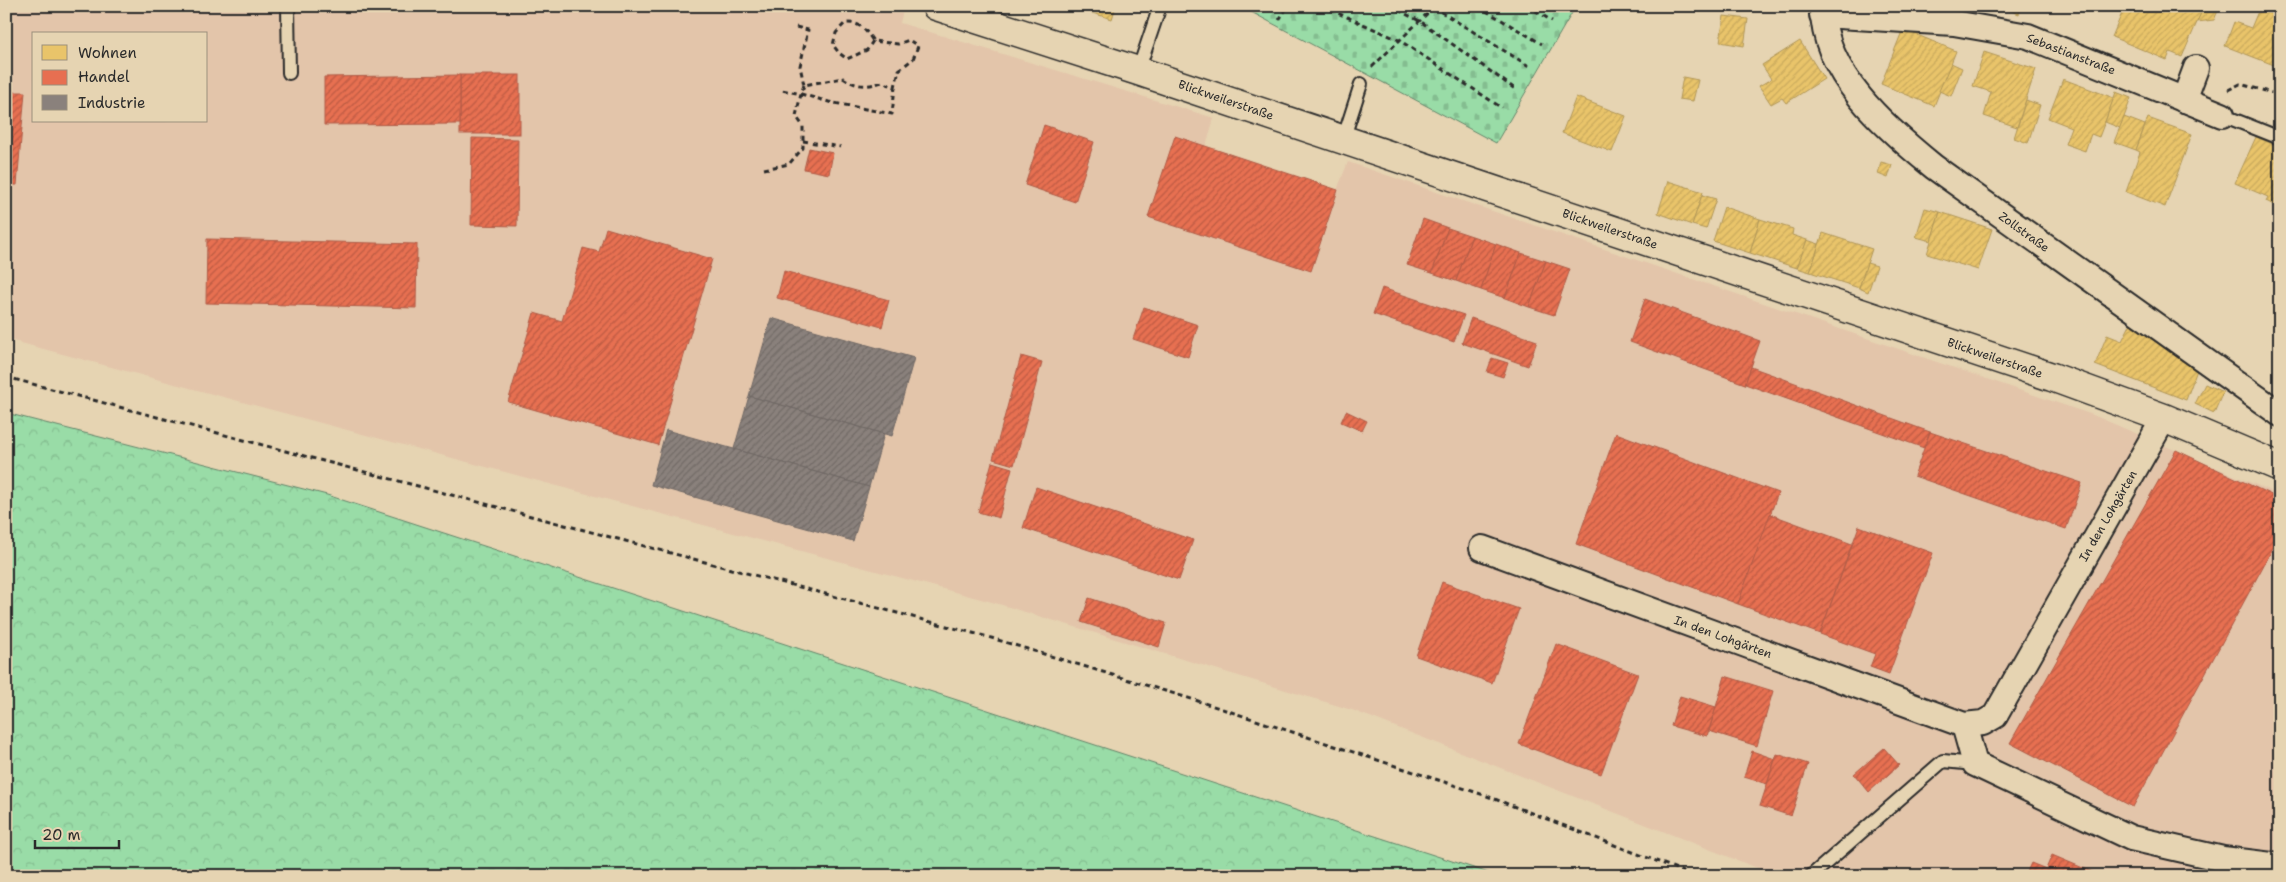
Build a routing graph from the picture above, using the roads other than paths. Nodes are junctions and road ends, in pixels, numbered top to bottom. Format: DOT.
graph roads {
  1 [pos="288,6"];
  2 [pos="936,6"];
  3 [pos="1160,6"];
  4 [pos="1823,11"];
  5 [pos="2196,68"];
  6 [pos="1138,71"];
  7 [pos="289,73"];
  8 [pos="1363,78"];
  9 [pos="2184,100"];
  10 [pos="2222,115"];
  11 [pos="2280,138"];
  12 [pos="1343,140"];
  13 [pos="2280,414"];
  14 [pos="2164,418"];
  15 [pos="2280,468"];
  16 [pos="1482,548"];
  17 [pos="1964,726"];
  18 [pos="1975,764"];
  19 [pos="2280,866"];
  20 [pos="1811,876"];
  1 -- 7 [label="lane"];
  2 -- 6 [label="street, Blickweilerstraße"];
  3 -- 6 [label="lane"];
  4 -- 9 [label="street, Sebastianstraße"];
  4 -- 13 [label="street, Zollstraße"];
  5 -- 9 [label="street"];
  6 -- 12 [label="street, Blickweilerstraße"];
  8 -- 12 [label="lane"];
  9 -- 10 [label="street, Sebastianstraße"];
  10 -- 11 [label="lane"];
  12 -- 14 [label="street, Blickweilerstraße"];
  14 -- 15 [label="street, Blickweilerstraße"];
  14 -- 17 [label="street, In den Lohgärten"];
  16 -- 17 [label="street, In den Lohgärten"];
  17 -- 18 [label="street"];
  18 -- 19 [label="street"];
  18 -- 20 [label="lane"];
}
